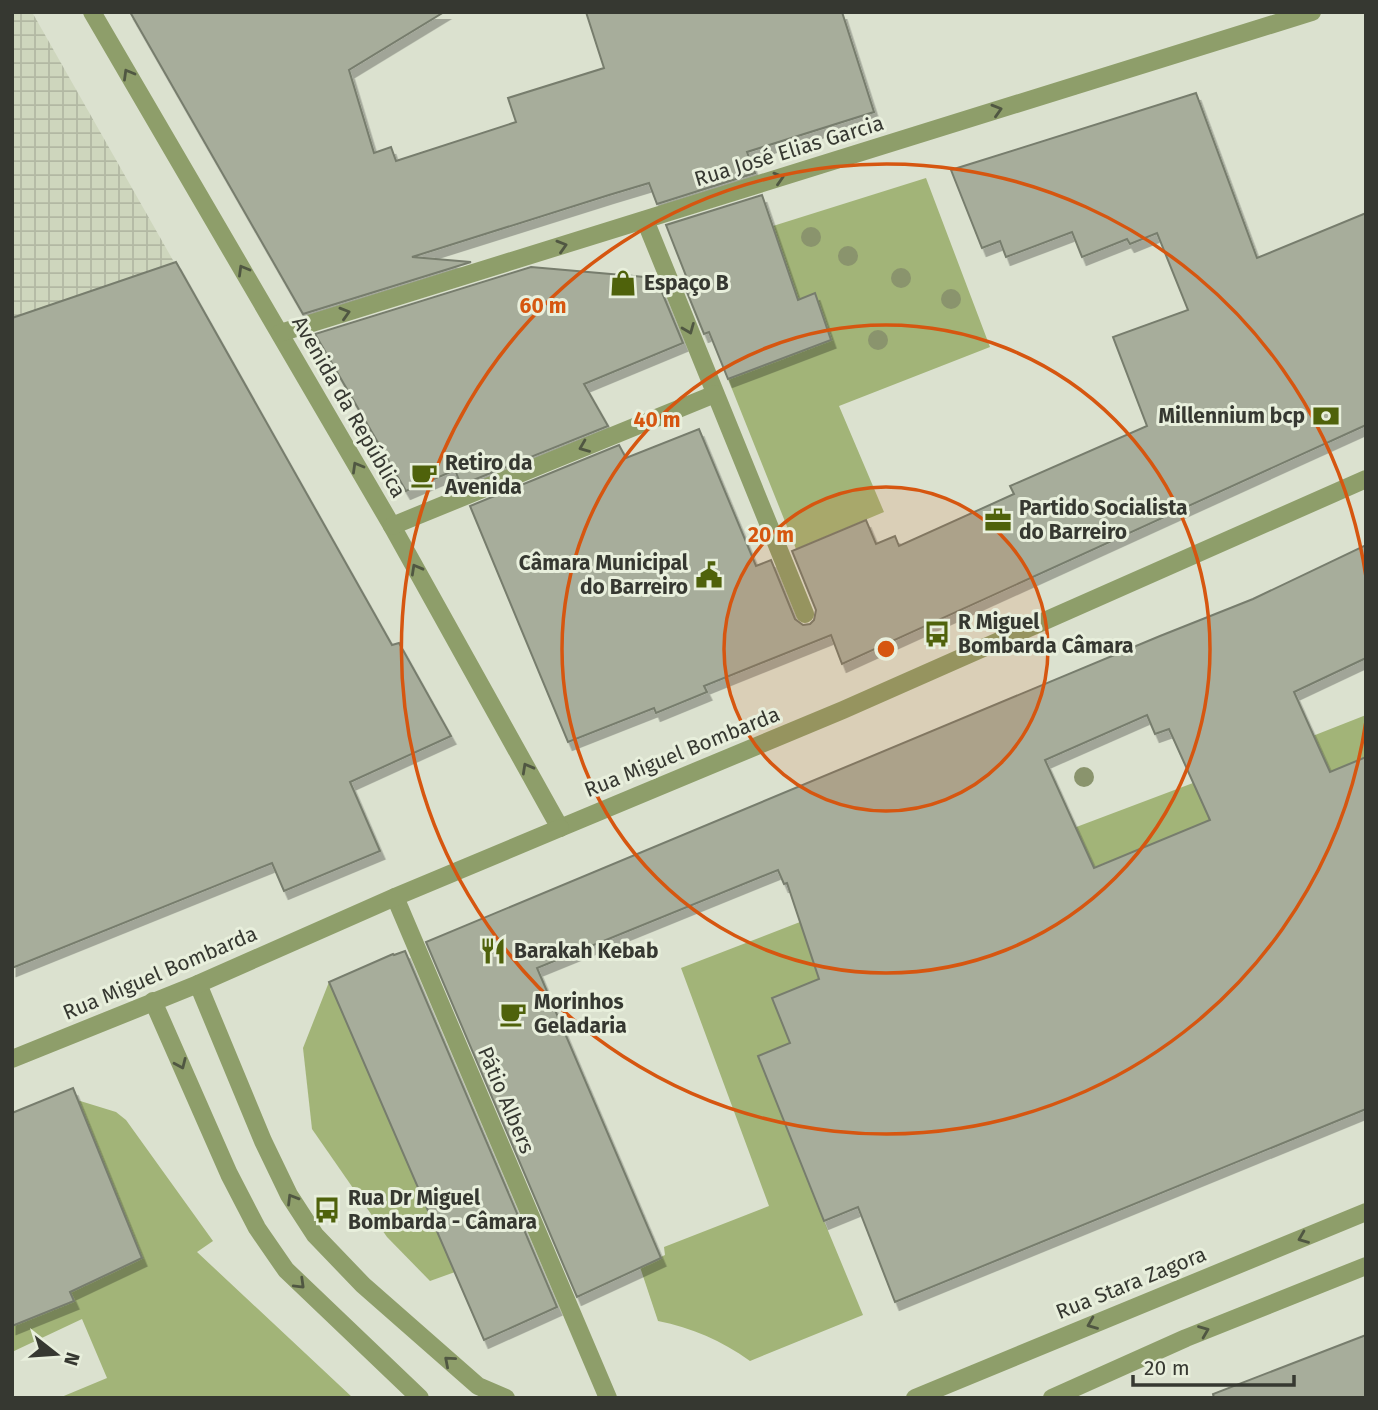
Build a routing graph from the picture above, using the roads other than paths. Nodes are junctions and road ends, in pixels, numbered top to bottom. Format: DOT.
graph roads {
  1 [pos="92,12"];
  2 [pos="1312,12"];
  3 [pos="645,220"];
  4 [pos="280,333"];
  5 [pos="715,394"];
  6 [pos="1366,479"];
  7 [pos="392,526"];
  8 [pos="805,614"];
  9 [pos="560,828"];
  10 [pos="395,897"];
  11 [pos="198,984"];
  12 [pos="153,1002"];
  13 [pos="12,1059"];
  14 [pos="1366,1212"];
  15 [pos="1366,1266"];
  16 [pos="420,1398"];
  17 [pos="506,1398"];
  18 [pos="608,1398"];
  19 [pos="915,1398"];
  20 [pos="1052,1398"];
  4 -- 1 [label="street, Avenida da República, one-way"];
  3 -- 2 [label="street, Rua José Elias Garcia, one-way"];
  4 -- 3 [label="street, Rua José Elias Garcia, one-way"];
  3 -- 5 [label="street, one-way"];
  7 -- 4 [label="street, Avenida da República, one-way"];
  5 -- 7 [label="street, one-way"];
  5 -- 8 [label="street"];
  6 -- 9 [label="street, Rua Miguel Bombarda"];
  9 -- 7 [label="street, Avenida da República, one-way"];
  9 -- 10 [label="street, Rua Miguel Bombarda"];
  10 -- 11 [label="street, Rua Miguel Bombarda"];
  10 -- 18 [label="street, Pátio Albers"];
  11 -- 12 [label="street, Rua Miguel Bombarda"];
  17 -- 11 [label="street, one-way"];
  12 -- 13 [label="street, Rua Miguel Bombarda"];
  12 -- 16 [label="street, one-way"];
  14 -- 19 [label="street, Rua Stara Zagora, one-way"];
  20 -- 15 [label="street, one-way"];
}
